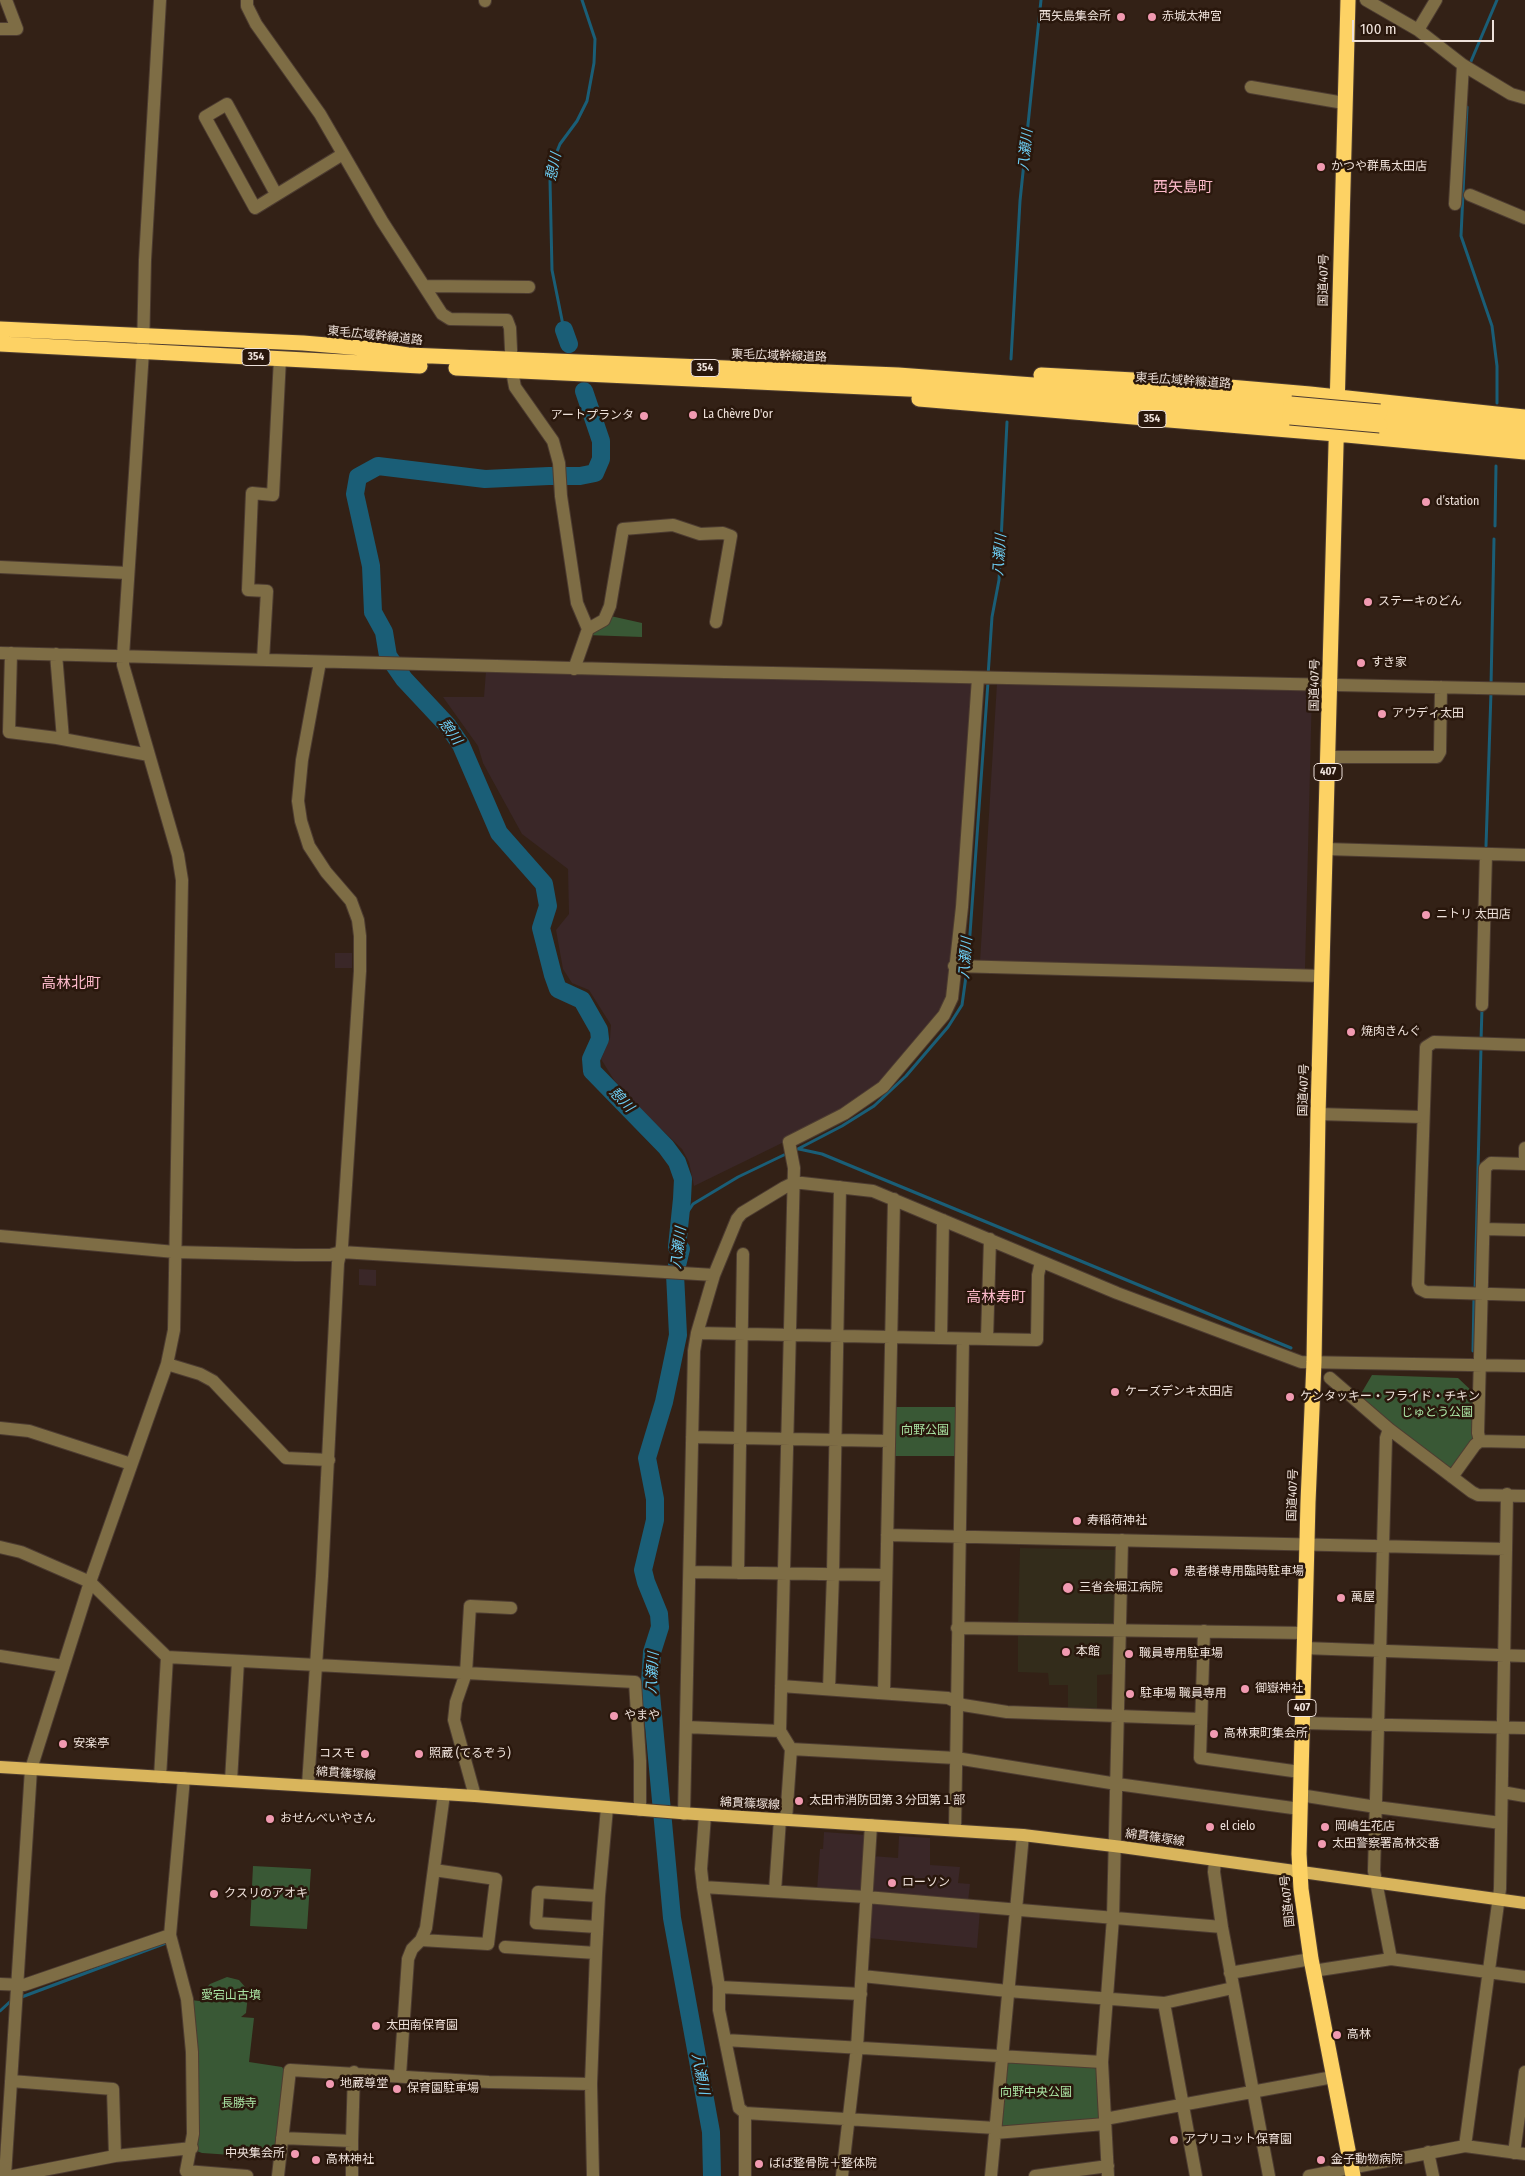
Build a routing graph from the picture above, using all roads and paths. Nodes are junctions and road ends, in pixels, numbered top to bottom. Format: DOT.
graph roads {
  1 [pos="6,0"];
  2 [pos="160,0"];
  3 [pos="247,0"];
  4 [pos="1348,0"];
  5 [pos="1366,0"];
  6 [pos="1436,0"];
  7 [pos="0,28"];
  8 [pos="1418,30"];
  9 [pos="1463,65"];
  10 [pos="1251,87"];
  11 [pos="1525,98"];
  12 [pos="1344,103"];
  13 [pos="343,154"];
  14 [pos="276,194"];
  15 [pos="1470,195"];
  16 [pos="1455,204"];
  17 [pos="1525,218"];
  18 [pos="424,286"];
  19 [pos="529,288"];
  20 [pos="0,329"];
  21 [pos="0,344"];
  22 [pos="143,344"];
  23 [pos="280,358"];
  24 [pos="512,366"];
  25 [pos="810,372"];
  26 [pos="780,383"];
  27 [pos="1336,397"];
  28 [pos="1290,411"];
  29 [pos="1525,417"];
  30 [pos="1380,418"];
  31 [pos="1525,428"];
  32 [pos="1336,434"];
  33 [pos="1525,441"];
  34 [pos="1525,452"];
  35 [pos="0,567"];
  36 [pos="128,573"];
  37 [pos="716,622"];
  38 [pos="588,629"];
  39 [pos="6,653"];
  40 [pos="56,654"];
  41 [pos="123,656"];
  42 [pos="263,660"];
  43 [pos="320,662"];
  44 [pos="574,669"];
  45 [pos="986,678"];
  46 [pos="1330,684"];
  47 [pos="1441,687"];
  48 [pos="1525,689"];
  49 [pos="5,730"];
  50 [pos="63,739"];
  51 [pos="149,756"];
  52 [pos="1328,757"];
  53 [pos="1326,849"];
  54 [pos="1486,854"];
  55 [pos="1525,855"];
  56 [pos="957,966"];
  57 [pos="1323,976"];
  58 [pos="1482,1004"];
  59 [pos="1525,1045"];
  60 [pos="1318,1114"];
  61 [pos="1422,1117"];
  62 [pos="1525,1148"];
  63 [pos="1525,1164"];
  64 [pos="793,1183"];
  65 [pos="840,1187"];
  66 [pos="894,1199"];
  67 [pos="944,1220"];
  68 [pos="1484,1229"];
  69 [pos="1525,1230"];
  70 [pos="0,1236"];
  71 [pos="990,1239"];
  72 [pos="175,1252"];
  73 [pos="341,1252"];
  74 [pos="743,1254"];
  75 [pos="1041,1262"];
  76 [pos="714,1275"];
  77 [pos="1482,1294"];
  78 [pos="1525,1296"];
  79 [pos="697,1333"];
  80 [pos="743,1334"];
  81 [pos="789,1335"];
  82 [pos="838,1336"];
  83 [pos="891,1337"];
  84 [pos="941,1338"];
  85 [pos="963,1339"];
  86 [pos="988,1339"];
  87 [pos="1314,1362"];
  88 [pos="166,1364"];
  89 [pos="1481,1364"];
  90 [pos="1525,1366"];
  91 [pos="1330,1378"];
  92 [pos="0,1428"];
  93 [pos="1389,1429"];
  94 [pos="692,1437"];
  95 [pos="740,1438"];
  96 [pos="787,1439"];
  97 [pos="836,1440"];
  98 [pos="889,1441"];
  99 [pos="1480,1441"];
  100 [pos="1525,1442"];
  101 [pos="329,1460"];
  102 [pos="131,1464"];
  103 [pos="1452,1477"];
  104 [pos="1507,1494"];
  105 [pos="1525,1496"];
  106 [pos="887,1535"];
  107 [pos="959,1536"];
  108 [pos="1122,1540"];
  109 [pos="1306,1545"];
  110 [pos="0,1547"];
  111 [pos="1383,1547"];
  112 [pos="1506,1549"];
  113 [pos="690,1572"];
  114 [pos="738,1573"];
  115 [pos="784,1574"];
  116 [pos="833,1574"];
  117 [pos="886,1575"];
  118 [pos="90,1582"];
  119 [pos="511,1608"];
  120 [pos="957,1628"];
  121 [pos="1120,1630"];
  122 [pos="1204,1632"];
  123 [pos="1305,1633"];
  124 [pos="1304,1648"];
  125 [pos="1380,1650"];
  126 [pos="1506,1655"];
  127 [pos="0,1656"];
  128 [pos="1525,1656"];
  129 [pos="167,1657"];
  130 [pos="238,1661"];
  131 [pos="316,1665"];
  132 [pos="63,1666"];
  133 [pos="466,1673"];
  134 [pos="781,1686"];
  135 [pos="829,1689"];
  136 [pos="884,1693"];
  137 [pos="956,1702"];
  138 [pos="1118,1716"];
  139 [pos="1202,1719"];
  140 [pos="1302,1723"];
  141 [pos="1379,1724"];
  142 [pos="686,1727"];
  143 [pos="1504,1727"];
  144 [pos="1525,1728"];
  145 [pos="780,1731"];
  146 [pos="791,1749"];
  147 [pos="956,1758"];
  148 [pos="0,1767"];
  149 [pos="31,1769"];
  150 [pos="1300,1772"];
  151 [pos="160,1777"];
  152 [pos="184,1778"];
  153 [pos="231,1781"];
  154 [pos="1117,1784"];
  155 [pos="308,1785"];
  156 [pos="1502,1792"];
  157 [pos="444,1794"];
  158 [pos="475,1796"];
  159 [pos="1525,1796"];
  160 [pos="1300,1802"];
  161 [pos="1376,1807"];
  162 [pos="608,1808"];
  163 [pos="642,1811"];
  164 [pos="682,1814"];
  165 [pos="705,1815"];
  166 [pos="782,1820"];
  167 [pos="1501,1823"];
  168 [pos="871,1825"];
  169 [pos="955,1830"];
  170 [pos="1022,1835"];
  171 [pos="1116,1846"];
  172 [pos="1215,1860"];
  173 [pos="434,1870"];
  174 [pos="1300,1871"];
  175 [pos="1376,1882"];
  176 [pos="703,1886"];
  177 [pos="775,1891"];
  178 [pos="599,1896"];
  179 [pos="866,1897"];
  180 [pos="1499,1899"];
  181 [pos="1525,1903"];
  182 [pos="1015,1910"];
  183 [pos="1113,1918"];
  184 [pos="597,1928"];
  185 [pos="1222,1928"];
  186 [pos="170,1935"];
  187 [pos="421,1940"];
  188 [pos="505,1947"];
  189 [pos="596,1954"];
  190 [pos="1392,1960"];
  191 [pos="1312,1965"];
  192 [pos="1488,1972"];
  193 [pos="1230,1973"];
  194 [pos="862,1976"];
  195 [pos="1525,1976"];
  196 [pos="0,1984"];
  197 [pos="17,1985"];
  198 [pos="718,1987"];
  199 [pos="1233,1988"];
  200 [pos="1008,1991"];
  201 [pos="860,1994"];
  202 [pos="1106,1998"];
  203 [pos="1164,2003"];
  204 [pos="725,2040"];
  205 [pos="857,2047"];
  206 [pos="1002,2057"];
  207 [pos="1102,2062"];
  208 [pos="354,2072"];
  209 [pos="1525,2072"];
  210 [pos="400,2075"];
  211 [pos="1333,2077"];
  212 [pos="11,2081"];
  213 [pos="591,2084"];
  214 [pos="1253,2092"];
  215 [pos="1182,2105"];
  216 [pos="745,2113"];
  217 [pos="849,2119"];
  218 [pos="1105,2122"];
  219 [pos="995,2130"];
  220 [pos="282,2138"];
  221 [pos="352,2141"];
  222 [pos="1465,2146"];
  223 [pos="192,2148"];
  224 [pos="1428,2152"];
  225 [pos="1520,2154"];
  226 [pos="115,2156"];
  227 [pos="78,2162"];
  228 [pos="1108,2171"];
  229 [pos="1352,2172"];
  230 [pos="185,2174"];
  231 [pos="6,2176"];
  232 [pos="13,2176"];
  233 [pos="78,2176"];
  234 [pos="247,2176"];
  235 [pos="278,2176"];
  236 [pos="352,2176"];
  237 [pos="594,2176"];
  238 [pos="745,2176"];
  239 [pos="842,2176"];
  240 [pos="991,2176"];
  241 [pos="1035,2176"];
  242 [pos="1196,2176"];
  243 [pos="1269,2176"];
  244 [pos="1309,2176"];
  245 [pos="1433,2176"];
  1 -- 7 [label="street"];
  2 -- 22 [label="street"];
  3 -- 13 [label="street"];
  4 -- 12 [label="highway, 国道407号 / 407"];
  5 -- 8 [label="street"];
  6 -- 8 [label="street"];
  8 -- 9 [label="street"];
  9 -- 11 [label="street"];
  9 -- 16 [label="street"];
  10 -- 12 [label="street"];
  12 -- 27 [label="highway, 国道407号 / 407"];
  13 -- 14 [label="street"];
  13 -- 18 [label="street"];
  14 -- 14 [label="street"];
  15 -- 17 [label="street"];
  18 -- 19 [label="street"];
  18 -- 24 [label="street"];
  20 -- 22 [label="highway, 東毛広域幹線道路 / 354"];
  21 -- 22 [label="highway, 東毛広域幹線道路 / 354"];
  22 -- 23 [label="highway, 東毛広域幹線道路 / 354"];
  22 -- 24 [label="highway, 東毛広域幹線道路 / 354"];
  22 -- 36 [label="street"];
  23 -- 24 [label="highway, 東毛広域幹線道路 / 354"];
  23 -- 42 [label="street"];
  24 -- 25 [label="highway, 東毛広域幹線道路 / 354"];
  24 -- 26 [label="highway, 東毛広域幹線道路 / 354"];
  24 -- 38 [label="street"];
  25 -- 27 [label="highway, 354"];
  25 -- 28 [label="highway, 東毛広域幹線道路 / 354"];
  26 -- 28 [label="highway, 東毛広域幹線道路 / 354"];
  26 -- 32 [label="highway, 354"];
  27 -- 29 [label="highway, 354"];
  27 -- 32 [label="highway, 国道407号 / 407"];
  28 -- 30 [label="highway, 東毛広域幹線道路 / 354, bridge"];
  30 -- 31 [label="highway, 東毛広域幹線道路 / 354"];
  30 -- 33 [label="highway, 東毛広域幹線道路 / 354"];
  32 -- 34 [label="highway, 354"];
  32 -- 46 [label="highway, 国道407号 / 407"];
  35 -- 36 [label="street"];
  36 -- 41 [label="street"];
  37 -- 38 [label="street"];
  38 -- 44 [label="street"];
  39 -- 40 [label="street"];
  39 -- 49 [label="street"];
  40 -- 41 [label="street"];
  40 -- 50 [label="street"];
  41 -- 42 [label="street"];
  41 -- 51 [label="street"];
  42 -- 43 [label="street"];
  43 -- 44 [label="street"];
  43 -- 73 [label="street"];
  44 -- 45 [label="street"];
  45 -- 46 [label="street"];
  45 -- 56 [label="street"];
  46 -- 47 [label="street"];
  46 -- 52 [label="highway, 国道407号 / 407"];
  47 -- 48 [label="street"];
  47 -- 52 [label="street"];
  49 -- 50 [label="street"];
  50 -- 51 [label="street"];
  51 -- 72 [label="street"];
  52 -- 53 [label="highway, 国道407号 / 407"];
  53 -- 54 [label="street"];
  53 -- 57 [label="highway, 国道407号 / 407"];
  54 -- 55 [label="street"];
  54 -- 58 [label="street"];
  56 -- 57 [label="street"];
  56 -- 64 [label="street"];
  57 -- 60 [label="highway, 国道407号 / 407"];
  59 -- 61 [label="street"];
  60 -- 61 [label="street"];
  60 -- 87 [label="highway, 国道407号 / 407"];
  61 -- 77 [label="street"];
  62 -- 63 [label="street"];
  63 -- 68 [label="street"];
  64 -- 65 [label="street"];
  64 -- 76 [label="street"];
  64 -- 81 [label="street"];
  65 -- 66 [label="street"];
  65 -- 82 [label="street"];
  66 -- 67 [label="street"];
  66 -- 83 [label="street"];
  67 -- 71 [label="street"];
  67 -- 84 [label="street"];
  68 -- 69 [label="street"];
  68 -- 77 [label="street"];
  70 -- 72 [label="street"];
  71 -- 75 [label="street"];
  71 -- 86 [label="street"];
  72 -- 73 [label="street"];
  72 -- 88 [label="street"];
  73 -- 76 [label="street"];
  73 -- 101 [label="street"];
  74 -- 80 [label="street"];
  75 -- 86 [label="street"];
  75 -- 87 [label="street"];
  76 -- 79 [label="street"];
  77 -- 78 [label="street"];
  77 -- 89 [label="street"];
  79 -- 80 [label="street"];
  79 -- 94 [label="street"];
  80 -- 81 [label="street"];
  80 -- 95 [label="street"];
  81 -- 82 [label="street"];
  81 -- 96 [label="street"];
  82 -- 83 [label="street"];
  82 -- 97 [label="street"];
  83 -- 84 [label="street"];
  83 -- 98 [label="street"];
  84 -- 85 [label="street"];
  85 -- 86 [label="street"];
  85 -- 107 [label="street"];
  87 -- 89 [label="street"];
  87 -- 109 [label="highway, 国道407号 / 407"];
  88 -- 101 [label="street"];
  88 -- 102 [label="street"];
  89 -- 90 [label="street"];
  89 -- 99 [label="street"];
  91 -- 93 [label="street"];
  92 -- 102 [label="street"];
  93 -- 103 [label="street"];
  93 -- 111 [label="street"];
  94 -- 95 [label="street"];
  94 -- 113 [label="street"];
  95 -- 96 [label="street"];
  95 -- 114 [label="street"];
  96 -- 97 [label="street"];
  96 -- 115 [label="street"];
  97 -- 98 [label="street"];
  97 -- 116 [label="street"];
  98 -- 106 [label="street"];
  99 -- 100 [label="street"];
  99 -- 103 [label="street"];
  101 -- 131 [label="street"];
  102 -- 118 [label="street"];
  103 -- 104 [label="street"];
  104 -- 105 [label="street"];
  104 -- 112 [label="street"];
  106 -- 107 [label="street"];
  106 -- 117 [label="street"];
  107 -- 108 [label="street"];
  107 -- 120 [label="street"];
  108 -- 109 [label="street"];
  108 -- 121 [label="street"];
  109 -- 111 [label="street"];
  109 -- 123 [label="highway, 国道407号 / 407"];
  110 -- 118 [label="street"];
  111 -- 112 [label="street"];
  111 -- 125 [label="street"];
  112 -- 126 [label="street"];
  113 -- 114 [label="street"];
  113 -- 142 [label="street"];
  114 -- 115 [label="street"];
  115 -- 116 [label="street"];
  115 -- 134 [label="street"];
  116 -- 117 [label="street"];
  116 -- 135 [label="street"];
  117 -- 136 [label="street"];
  118 -- 129 [label="street"];
  118 -- 132 [label="street"];
  119 -- 133 [label="street"];
  120 -- 121 [label="street"];
  120 -- 137 [label="street"];
  121 -- 122 [label="street"];
  121 -- 138 [label="street"];
  122 -- 123 [label="street"];
  122 -- 139 [label="street"];
  123 -- 124 [label="highway, 国道407号 / 407"];
  124 -- 125 [label="street"];
  124 -- 140 [label="highway, 国道407号 / 407"];
  125 -- 126 [label="street"];
  125 -- 141 [label="street"];
  126 -- 128 [label="street"];
  126 -- 143 [label="street"];
  127 -- 132 [label="street"];
  129 -- 130 [label="street"];
  129 -- 151 [label="street"];
  130 -- 131 [label="street"];
  130 -- 153 [label="street"];
  131 -- 133 [label="street"];
  131 -- 155 [label="street"];
  132 -- 149 [label="street"];
  133 -- 158 [label="street"];
  133 -- 163 [label="street"];
  134 -- 135 [label="street"];
  134 -- 145 [label="street"];
  135 -- 136 [label="street"];
  136 -- 137 [label="street"];
  137 -- 138 [label="street"];
  137 -- 147 [label="street"];
  138 -- 139 [label="street"];
  138 -- 154 [label="street"];
  139 -- 150 [label="street"];
  140 -- 141 [label="street"];
  140 -- 150 [label="highway, 国道407号 / 407"];
  141 -- 143 [label="street"];
  141 -- 161 [label="street"];
  142 -- 145 [label="street"];
  142 -- 164 [label="street"];
  143 -- 144 [label="street"];
  143 -- 156 [label="street"];
  145 -- 146 [label="street"];
  146 -- 147 [label="street"];
  146 -- 166 [label="street"];
  147 -- 154 [label="street"];
  147 -- 169 [label="street"];
  148 -- 149 [label="main road, 綿貫篠塚線"];
  149 -- 151 [label="main road, 綿貫篠塚線"];
  149 -- 197 [label="street"];
  150 -- 160 [label="highway, 国道407号 / 407"];
  151 -- 152 [label="main road, 綿貫篠塚線"];
  152 -- 153 [label="main road, 綿貫篠塚線"];
  152 -- 186 [label="street"];
  153 -- 155 [label="main road, 綿貫篠塚線"];
  154 -- 160 [label="street"];
  154 -- 171 [label="street"];
  155 -- 157 [label="main road, 綿貫篠塚線"];
  156 -- 159 [label="street"];
  156 -- 167 [label="street"];
  157 -- 158 [label="main road, 綿貫篠塚線"];
  157 -- 173 [label="street"];
  158 -- 162 [label="main road, 綿貫篠塚線"];
  160 -- 161 [label="street"];
  160 -- 174 [label="highway, 国道407号 / 407"];
  161 -- 167 [label="street"];
  161 -- 175 [label="street"];
  162 -- 163 [label="main road, 綿貫篠塚線"];
  162 -- 178 [label="street"];
  163 -- 164 [label="main road, 綿貫篠塚線"];
  164 -- 165 [label="main road, 綿貫篠塚線"];
  165 -- 166 [label="main road, 綿貫篠塚線"];
  165 -- 176 [label="street"];
  166 -- 168 [label="main road, 綿貫篠塚線"];
  166 -- 177 [label="street"];
  167 -- 180 [label="street"];
  168 -- 169 [label="main road, 綿貫篠塚線"];
  168 -- 179 [label="street"];
  169 -- 170 [label="main road, 綿貫篠塚線"];
  170 -- 171 [label="main road, 綿貫篠塚線"];
  170 -- 182 [label="street"];
  171 -- 172 [label="main road, 綿貫篠塚線"];
  171 -- 183 [label="street"];
  172 -- 174 [label="main road, 綿貫篠塚線"];
  172 -- 185 [label="street"];
  173 -- 187 [label="street"];
  173 -- 187 [label="street"];
  174 -- 175 [label="main road, 綿貫篠塚線"];
  174 -- 191 [label="highway, 国道407号 / 407"];
  175 -- 180 [label="main road, 綿貫篠塚線"];
  175 -- 190 [label="street"];
  176 -- 177 [label="street"];
  176 -- 198 [label="street"];
  177 -- 179 [label="street"];
  178 -- 184 [label="street"];
  178 -- 184 [label="street"];
  179 -- 182 [label="street"];
  179 -- 194 [label="street"];
  180 -- 181 [label="main road, 綿貫篠塚線"];
  180 -- 192 [label="street"];
  182 -- 183 [label="street"];
  182 -- 200 [label="street"];
  183 -- 185 [label="street"];
  183 -- 202 [label="street"];
  184 -- 189 [label="street"];
  185 -- 193 [label="street"];
  186 -- 197 [label="street"];
  186 -- 223 [label="street"];
  187 -- 210 [label="street"];
  188 -- 189 [label="street"];
  189 -- 213 [label="street"];
  190 -- 191 [label="street"];
  190 -- 192 [label="street"];
  191 -- 193 [label="street"];
  191 -- 211 [label="highway, 国道407号 / 407"];
  192 -- 195 [label="street"];
  192 -- 222 [label="street"];
  193 -- 199 [label="street"];
  194 -- 200 [label="street"];
  194 -- 201 [label="street"];
  196 -- 197 [label="street"];
  197 -- 212 [label="street"];
  198 -- 201 [label="street"];
  198 -- 204 [label="street"];
  199 -- 203 [label="street"];
  199 -- 214 [label="street"];
  200 -- 202 [label="street"];
  200 -- 206 [label="street"];
  201 -- 205 [label="street"];
  202 -- 203 [label="street"];
  202 -- 207 [label="street"];
  203 -- 215 [label="street"];
  204 -- 205 [label="street"];
  204 -- 216 [label="street"];
  205 -- 206 [label="street"];
  205 -- 217 [label="street"];
  206 -- 207 [label="street"];
  206 -- 219 [label="street"];
  207 -- 218 [label="street"];
  208 -- 210 [label="street"];
  208 -- 220 [label="street"];
  208 -- 221 [label="street"];
  209 -- 225 [label="street"];
  210 -- 213 [label="street"];
  211 -- 214 [label="street"];
  211 -- 229 [label="highway, 国道407号 / 407"];
  212 -- 226 [label="street"];
  212 -- 231 [label="street"];
  213 -- 237 [label="street"];
  214 -- 215 [label="street"];
  214 -- 243 [label="street"];
  215 -- 218 [label="street"];
  215 -- 242 [label="street"];
  216 -- 217 [label="street"];
  216 -- 238 [label="street"];
  217 -- 219 [label="street"];
  217 -- 239 [label="street"];
  218 -- 219 [label="street"];
  218 -- 228 [label="street"];
  219 -- 240 [label="street"];
  220 -- 221 [label="street"];
  220 -- 235 [label="street"];
  221 -- 236 [label="street"];
  222 -- 224 [label="street"];
  222 -- 225 [label="street"];
  223 -- 226 [label="street"];
  223 -- 230 [label="street"];
  224 -- 229 [label="street"];
  224 -- 245 [label="street"];
  226 -- 227 [label="street"];
  227 -- 232 [label="street"];
  227 -- 233 [label="street"];
  228 -- 241 [label="street"];
  229 -- 244 [label="street"];
  230 -- 234 [label="street"];
}
